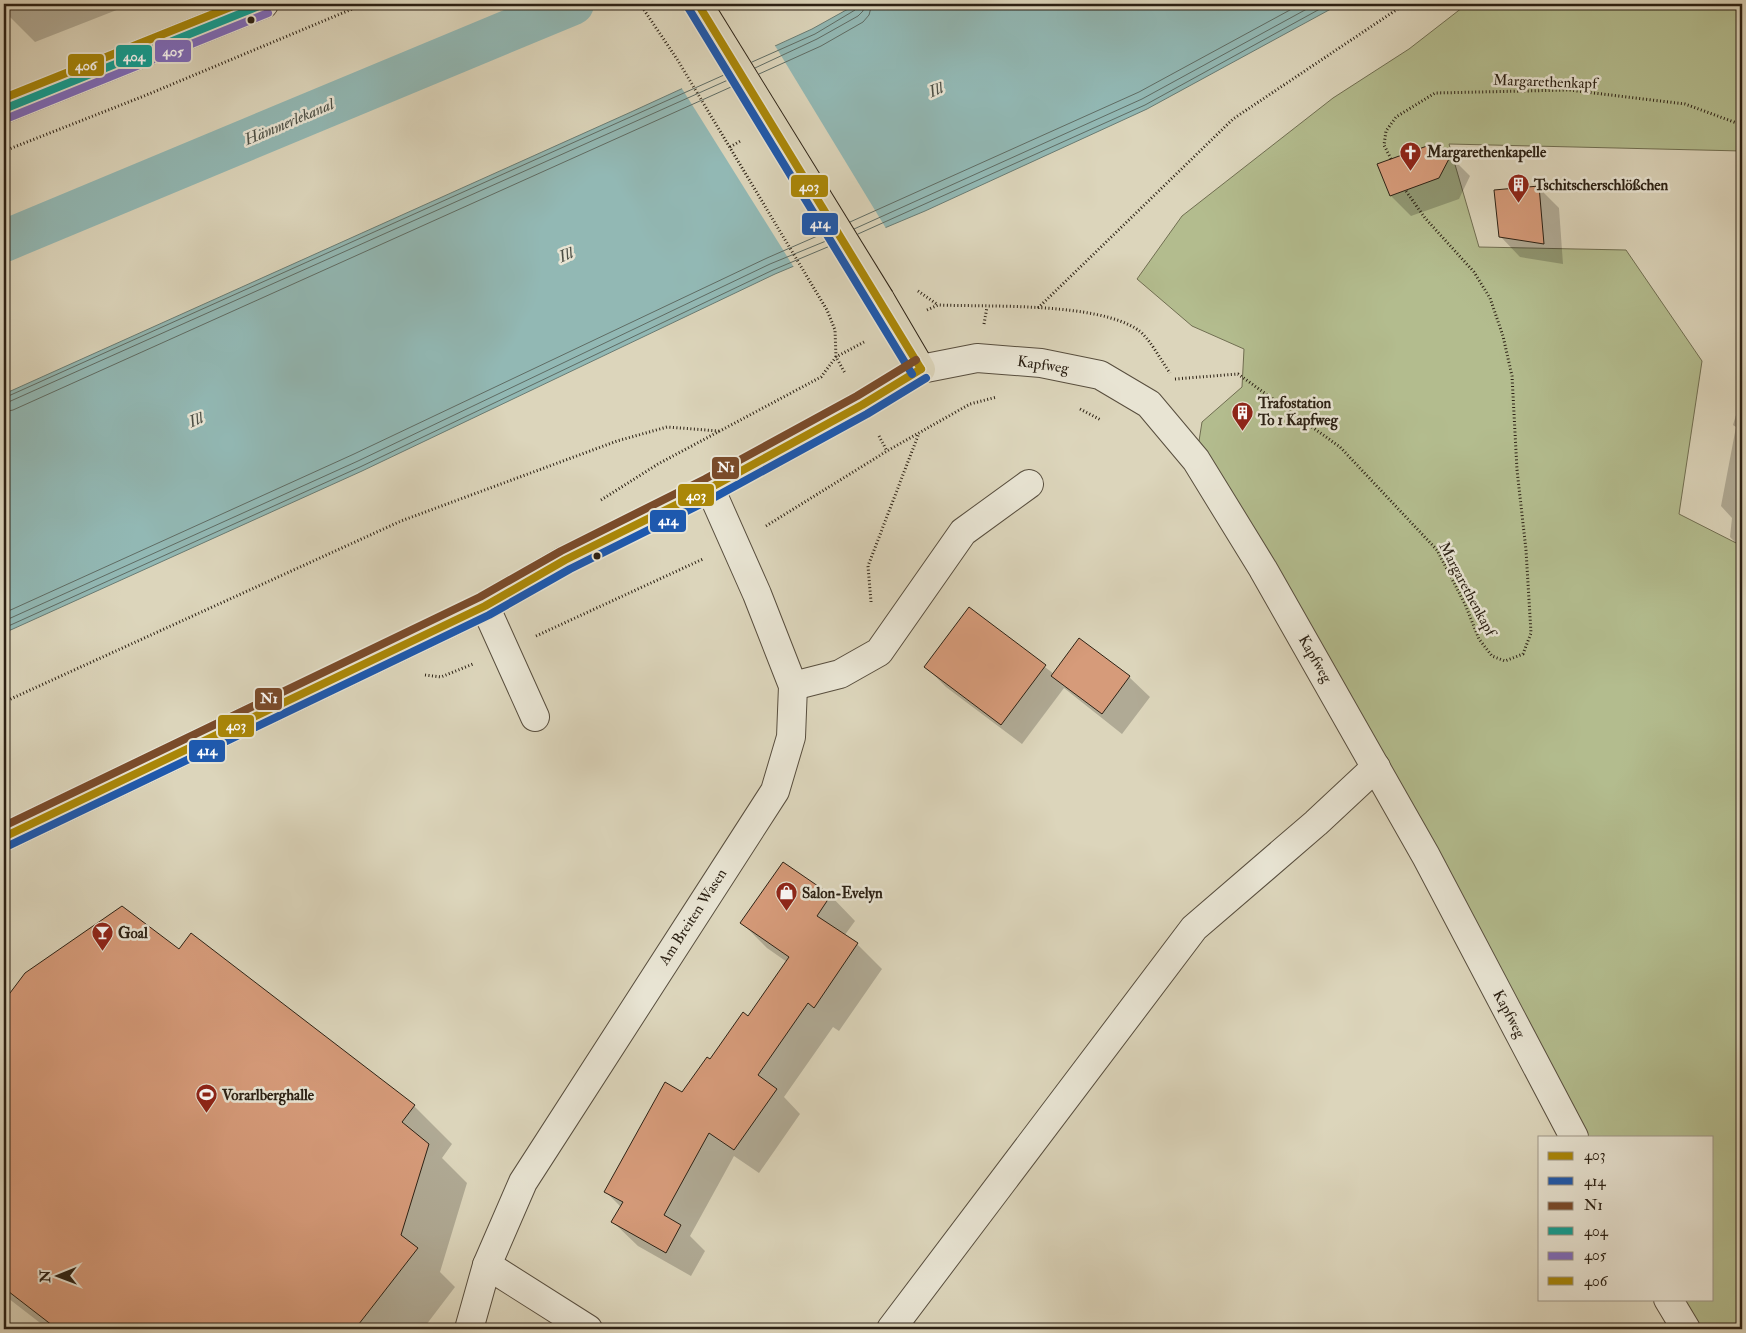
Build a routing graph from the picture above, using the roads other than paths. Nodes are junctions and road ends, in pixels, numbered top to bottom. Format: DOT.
graph roads {
  1 [pos="264,4"];
  2 [pos="698,4"];
  3 [pos="4,109"];
  4 [pos="921,369"];
  5 [pos="1029,484"];
  6 [pos="710,488"];
  7 [pos="485,606"];
  8 [pos="793,686"];
  9 [pos="535,717"];
  10 [pos="1376,767"];
  11 [pos="4,837"];
  12 [pos="1573,1136"];
  13 [pos="487,1265"];
  14 [pos="1669,1300"];
  15 [pos="469,1329"];
  16 [pos="588,1329"];
  17 [pos="891,1329"];
  18 [pos="1686,1329"];
  1 -- 3 [label="street"];
  2 -- 4 [label="main road, bridge"];
  4 -- 6 [label="main road"];
  4 -- 10 [label="street, Kapfweg"];
  5 -- 8 [label="street"];
  6 -- 7 [label="main road"];
  6 -- 8 [label="street, Am Breiten Wasen"];
  7 -- 9 [label="street"];
  7 -- 11 [label="main road"];
  8 -- 13 [label="street, Am Breiten Wasen"];
  10 -- 12 [label="street, Kapfweg"];
  10 -- 17 [label="street"];
  13 -- 15 [label="street, Am Breiten Wasen"];
  13 -- 16 [label="street"];
  14 -- 18 [label="street"];
}
